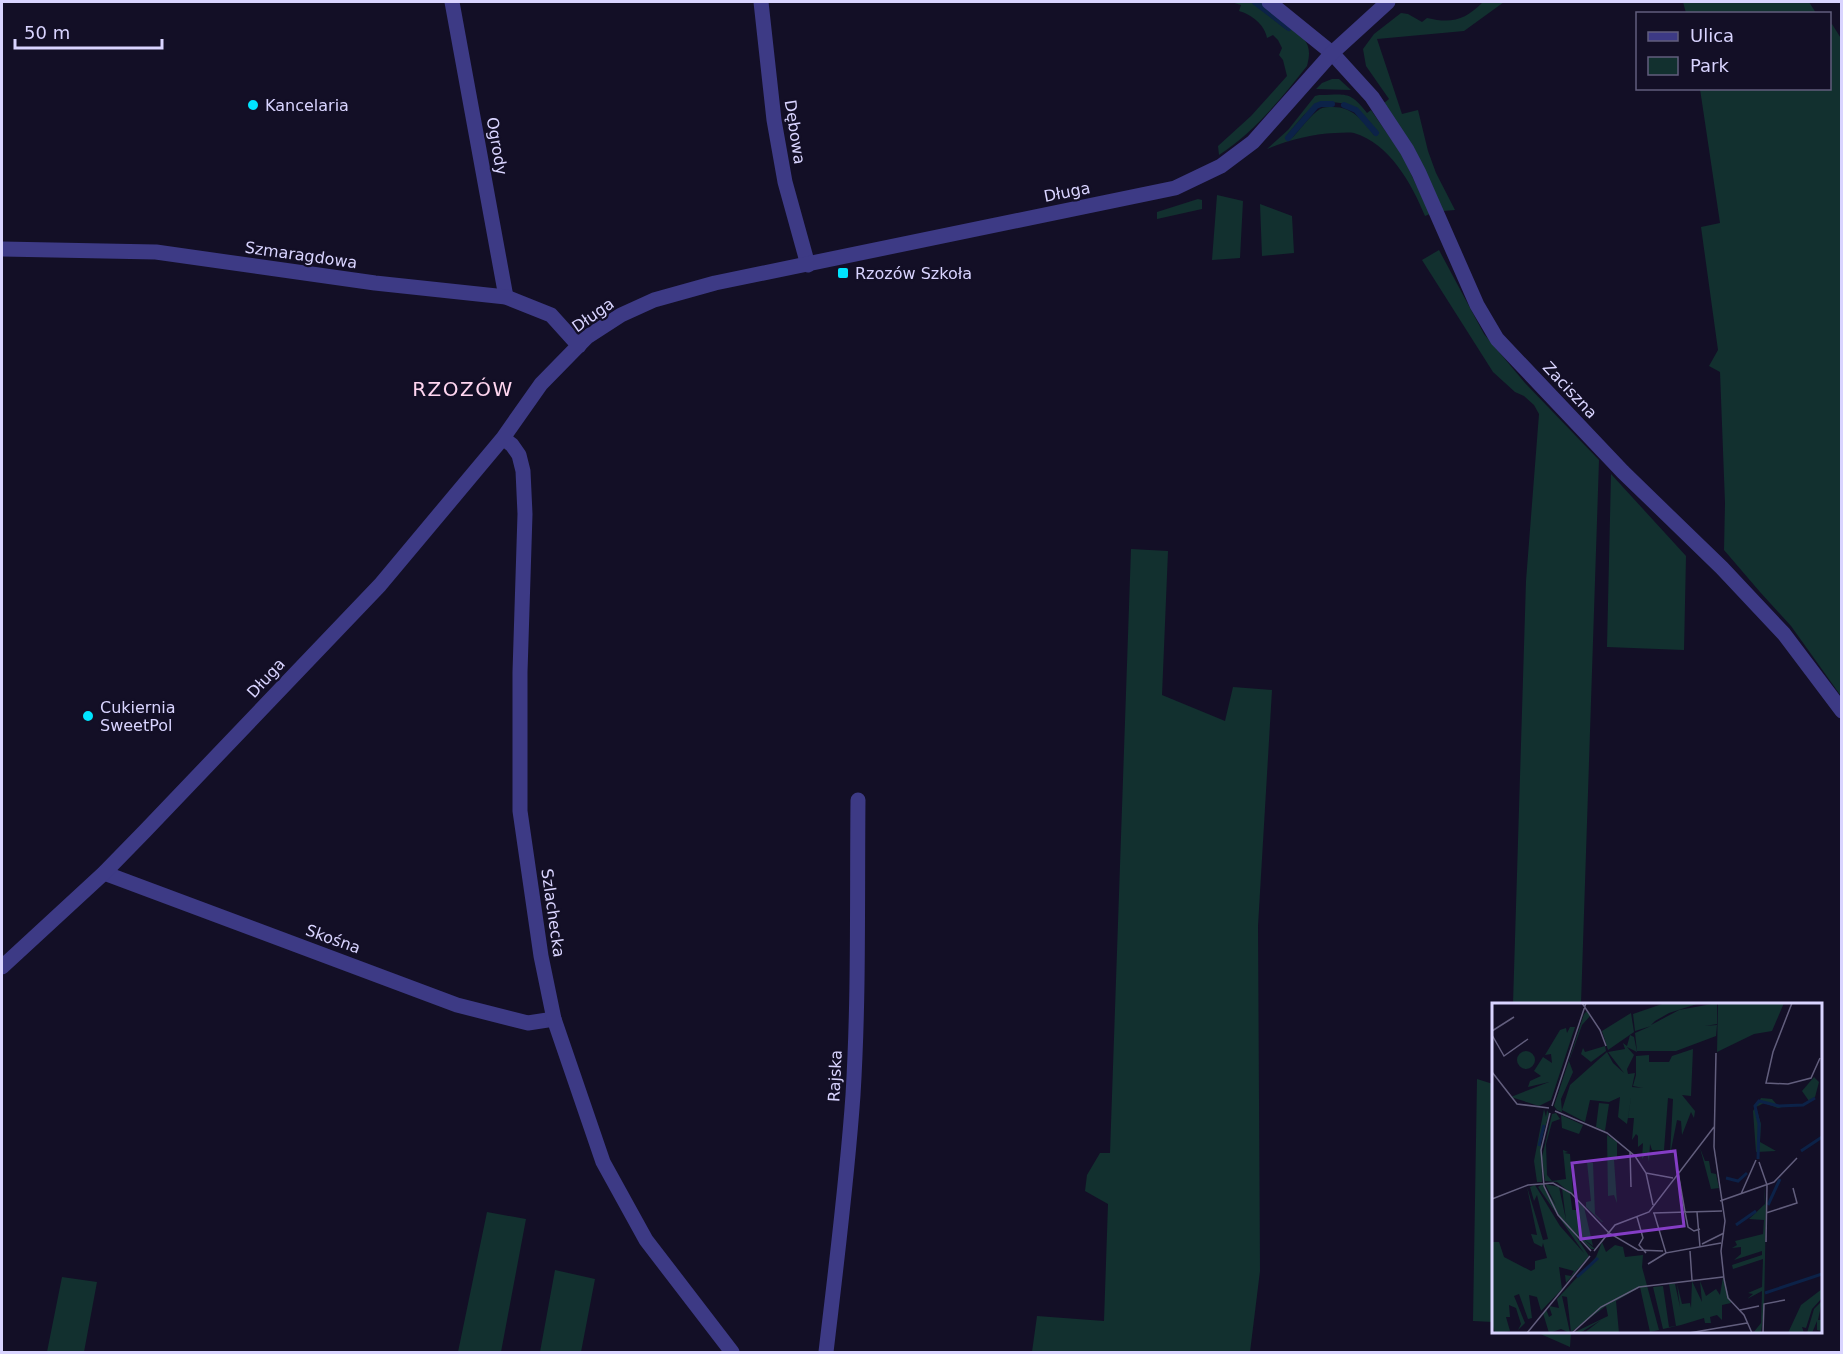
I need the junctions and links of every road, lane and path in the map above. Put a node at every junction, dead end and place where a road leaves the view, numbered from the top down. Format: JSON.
{"nodes":[{"id":1,"x":452,"y":2,"type":"edge"},
{"id":2,"x":761,"y":2,"type":"edge"},
{"id":3,"x":1269,"y":2,"type":"edge"},
{"id":4,"x":1388,"y":2,"type":"edge"},
{"id":5,"x":1332,"y":53,"type":"junction"},
{"id":6,"x":2,"y":249,"type":"edge"},
{"id":7,"x":808,"y":265,"type":"junction"},
{"id":8,"x":506,"y":297,"type":"junction"},
{"id":9,"x":579,"y":346,"type":"junction"},
{"id":10,"x":502,"y":438,"type":"junction"},
{"id":11,"x":1842,"y":711,"type":"edge"},
{"id":12,"x":858,"y":800,"type":"dead end"},
{"id":13,"x":104,"y":873,"type":"junction"},
{"id":14,"x":2,"y":967,"type":"edge"},
{"id":15,"x":554,"y":1018,"type":"junction"},
{"id":16,"x":732,"y":1353,"type":"edge"},
{"id":17,"x":825,"y":1353,"type":"edge"}],
"edges":[{"from":1,"to":8,"type":"street","name":"Ogrody"},
{"from":2,"to":7,"type":"street","name":"Dębowa"},
{"from":3,"to":5,"type":"street","name":"Zaciszna"},
{"from":4,"to":5,"type":"street","name":"Długa"},
{"from":5,"to":7,"type":"street","name":"Długa"},
{"from":5,"to":11,"type":"street","name":"Zaciszna"},
{"from":6,"to":8,"type":"street","name":"Szmaragdowa"},
{"from":7,"to":9,"type":"street","name":"Długa"},
{"from":8,"to":9,"type":"street","name":"Szmaragdowa"},
{"from":9,"to":10,"type":"street","name":"Długa"},
{"from":10,"to":13,"type":"street","name":"Długa"},
{"from":10,"to":15,"type":"street","name":"Szlachecka"},
{"from":12,"to":17,"type":"street","name":"Rajska"},
{"from":13,"to":14,"type":"street","name":"Długa"},
{"from":13,"to":15,"type":"street","name":"Skośna"},
{"from":15,"to":16,"type":"street","name":"Szlachecka"}]}
